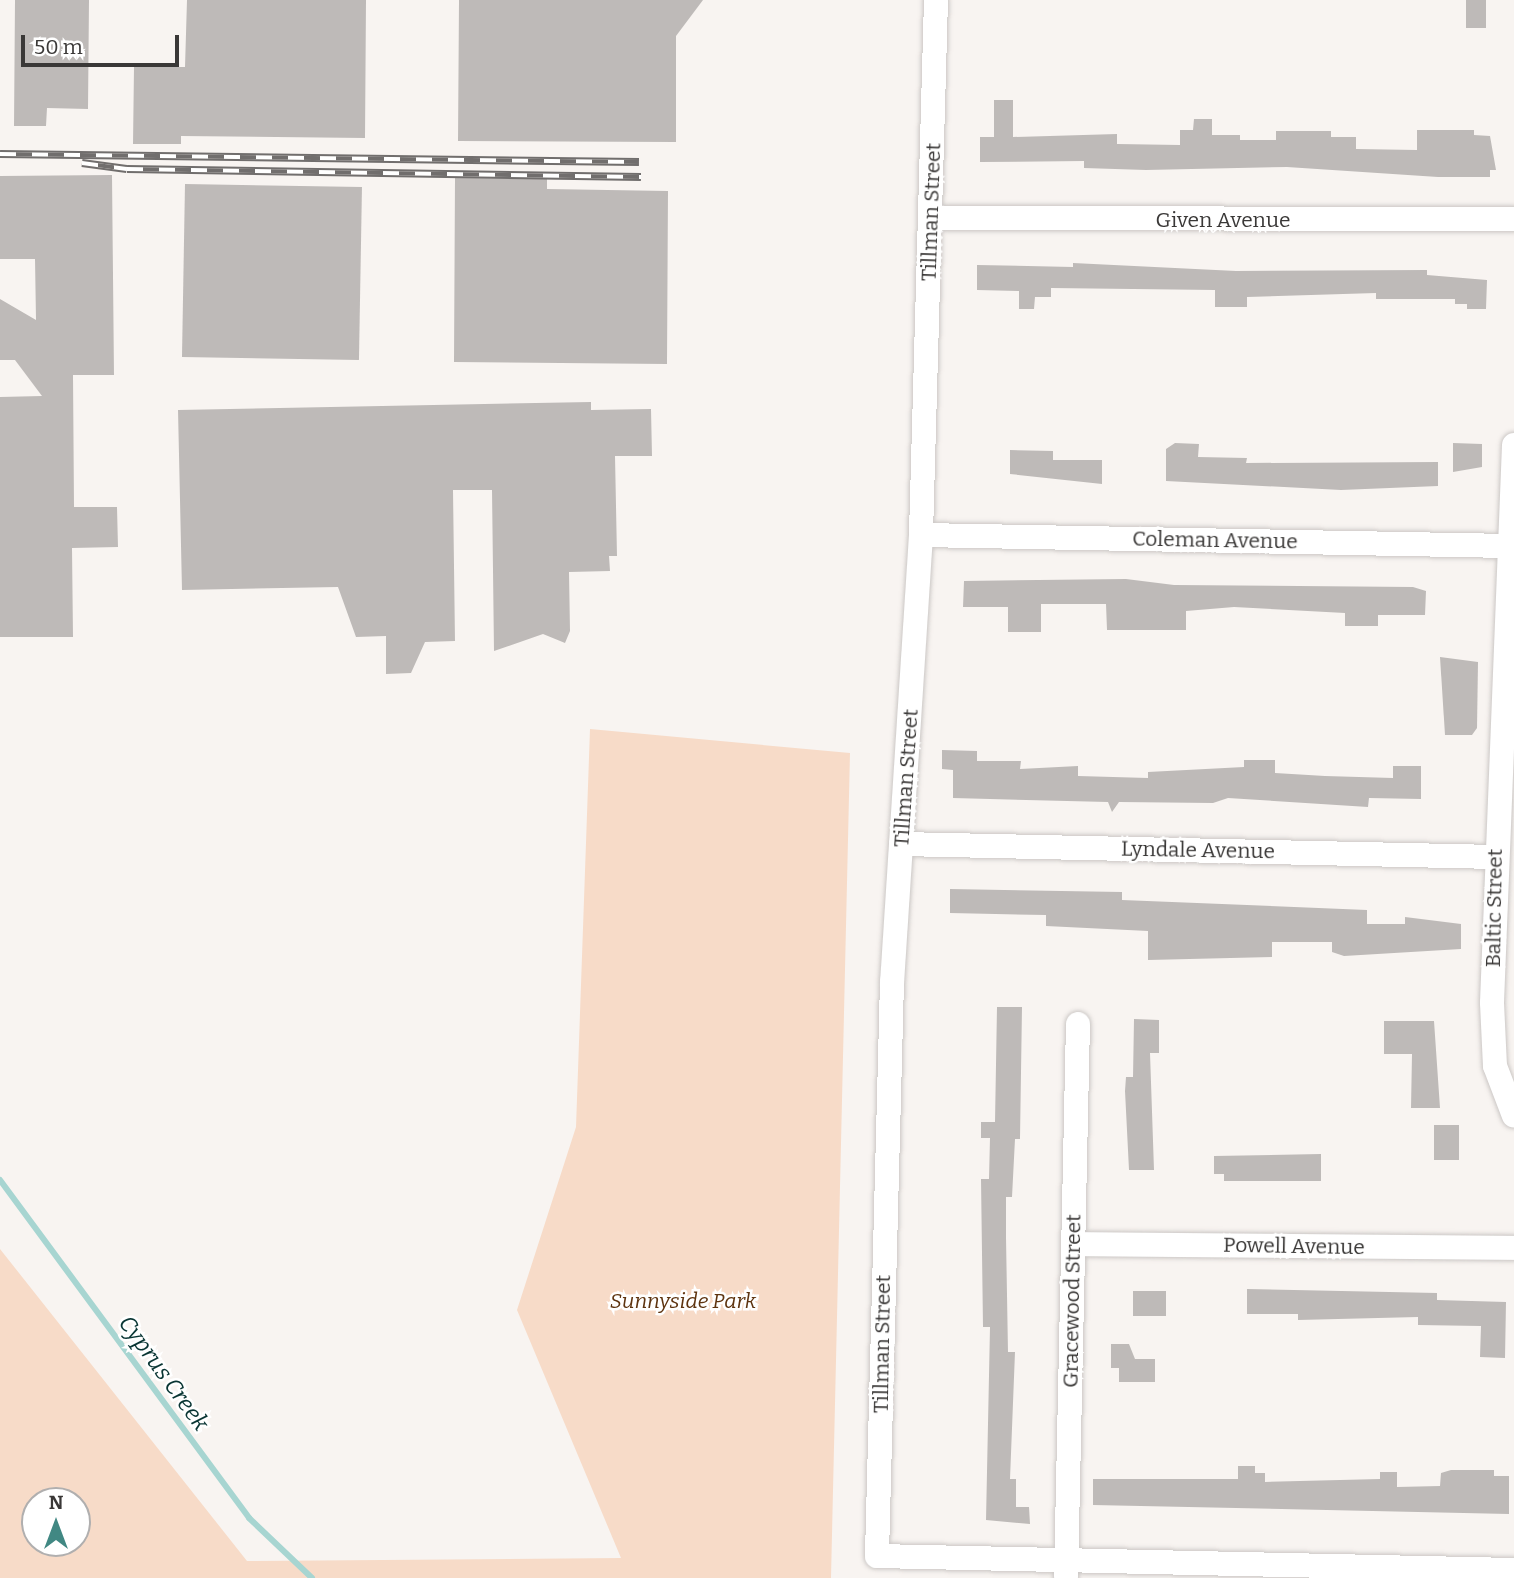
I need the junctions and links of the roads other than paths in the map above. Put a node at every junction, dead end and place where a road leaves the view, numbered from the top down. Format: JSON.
{"nodes":[{"id":1,"x":936,"y":0,"type":"edge"},
{"id":2,"x":931,"y":218,"type":"junction"},
{"id":3,"x":1514,"y":219,"type":"edge"},
{"id":4,"x":1514,"y":445,"type":"edge"},
{"id":5,"x":921,"y":535,"type":"junction"},
{"id":6,"x":1510,"y":546,"type":"junction"},
{"id":7,"x":901,"y":844,"type":"junction"},
{"id":8,"x":1495,"y":857,"type":"junction"},
{"id":9,"x":1078,"y":1024,"type":"dead end"},
{"id":10,"x":1514,"y":1116,"type":"edge"},
{"id":11,"x":1074,"y":1244,"type":"junction"},
{"id":12,"x":1514,"y":1248,"type":"edge"},
{"id":13,"x":1514,"y":1570,"type":"edge"},
{"id":14,"x":1066,"y":1571,"type":"edge"}],
"edges":[{"from":1,"to":2,"type":"street","name":"Tillman Street"},
{"from":2,"to":3,"type":"street","name":"Given Avenue"},
{"from":2,"to":5,"type":"street","name":"Tillman Street"},
{"from":4,"to":6,"type":"street","name":"Baltic Street"},
{"from":5,"to":6,"type":"street","name":"Coleman Avenue"},
{"from":5,"to":7,"type":"street","name":"Tillman Street"},
{"from":6,"to":8,"type":"street","name":"Baltic Street"},
{"from":7,"to":8,"type":"street","name":"Lyndale Avenue"},
{"from":7,"to":14,"type":"street","name":"Tillman Street"},
{"from":8,"to":10,"type":"street","name":"Baltic Street"},
{"from":9,"to":11,"type":"street","name":"Gracewood Street"},
{"from":11,"to":12,"type":"street","name":"Powell Avenue"},
{"from":11,"to":14,"type":"street","name":"Gracewood Street"},
{"from":13,"to":14,"type":"street"}]}
